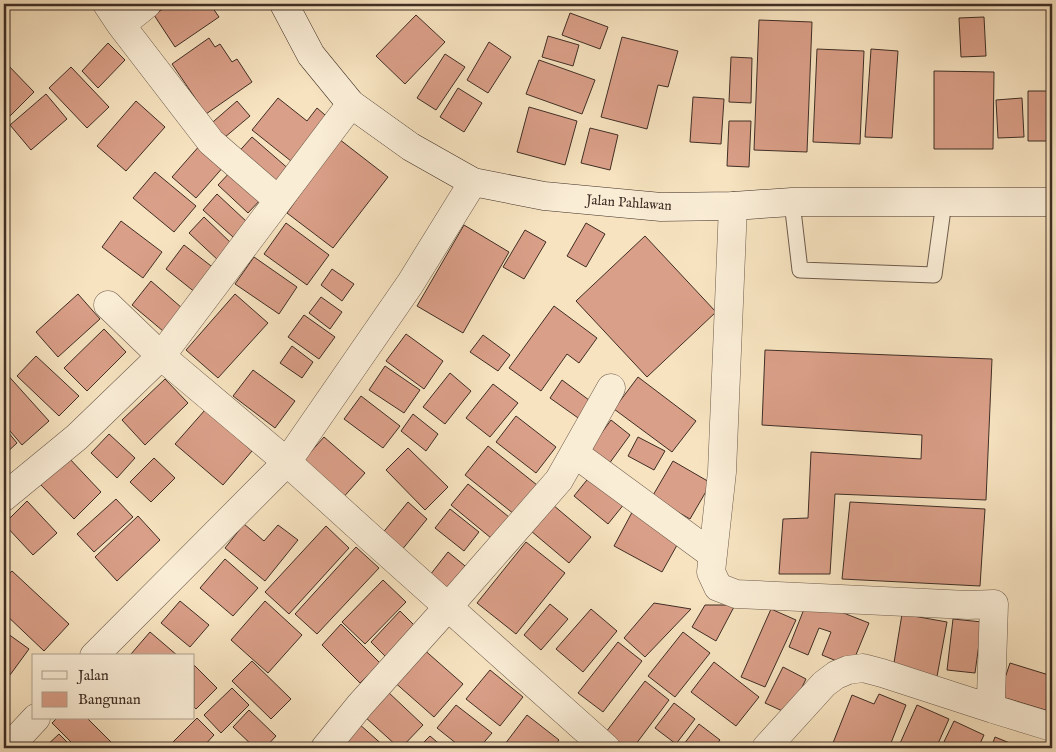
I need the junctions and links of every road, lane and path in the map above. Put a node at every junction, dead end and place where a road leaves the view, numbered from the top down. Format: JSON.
{"nodes":[{"id":1,"x":147,"y":4,"type":"edge"},
{"id":2,"x":284,"y":4,"type":"edge"},
{"id":3,"x":114,"y":14,"type":"edge"},
{"id":4,"x":351,"y":104,"type":"junction"},
{"id":5,"x":473,"y":182,"type":"junction"},
{"id":6,"x":278,"y":200,"type":"junction"},
{"id":7,"x":792,"y":202,"type":"junction"},
{"id":8,"x":944,"y":202,"type":"junction"},
{"id":9,"x":1052,"y":202,"type":"edge"},
{"id":10,"x":733,"y":206,"type":"junction"},
{"id":11,"x":108,"y":305,"type":"dead end"},
{"id":12,"x":161,"y":356,"type":"junction"},
{"id":13,"x":611,"y":388,"type":"dead end"},
{"id":14,"x":574,"y":453,"type":"junction"},
{"id":15,"x":288,"y":462,"type":"junction"},
{"id":16,"x":4,"y":497,"type":"edge"},
{"id":17,"x":713,"y":555,"type":"junction"},
{"id":18,"x":448,"y":607,"type":"junction"},
{"id":19,"x":96,"y":654,"type":"edge"},
{"id":20,"x":994,"y":709,"type":"junction"},
{"id":21,"x":34,"y":720,"type":"edge"},
{"id":22,"x":1052,"y":728,"type":"edge"},
{"id":23,"x":8,"y":748,"type":"edge"},
{"id":24,"x":325,"y":748,"type":"edge"},
{"id":25,"x":606,"y":748,"type":"edge"},
{"id":26,"x":766,"y":748,"type":"edge"}],
"edges":[{"from":1,"to":3,"type":"street"},
{"from":2,"to":4,"type":"street","name":"Jalan Pahlawan"},
{"from":3,"to":6,"type":"street"},
{"from":4,"to":5,"type":"street","name":"Jalan Pahlawan"},
{"from":4,"to":6,"type":"street"},
{"from":5,"to":10,"type":"street","name":"Jalan Pahlawan"},
{"from":5,"to":15,"type":"street"},
{"from":6,"to":12,"type":"street"},
{"from":7,"to":8,"type":"street","name":"Jalan Pahlawan"},
{"from":7,"to":8,"type":"lane"},
{"from":7,"to":10,"type":"street","name":"Jalan Pahlawan"},
{"from":8,"to":9,"type":"street","name":"Jalan Pahlawan"},
{"from":10,"to":17,"type":"street"},
{"from":11,"to":12,"type":"street"},
{"from":12,"to":15,"type":"street"},
{"from":12,"to":16,"type":"street"},
{"from":13,"to":14,"type":"street"},
{"from":14,"to":17,"type":"street"},
{"from":14,"to":18,"type":"street"},
{"from":15,"to":18,"type":"street"},
{"from":15,"to":19,"type":"street"},
{"from":17,"to":20,"type":"street"},
{"from":18,"to":24,"type":"street"},
{"from":18,"to":25,"type":"street"},
{"from":20,"to":22,"type":"street"},
{"from":20,"to":26,"type":"street"},
{"from":21,"to":23,"type":"street"}]}
